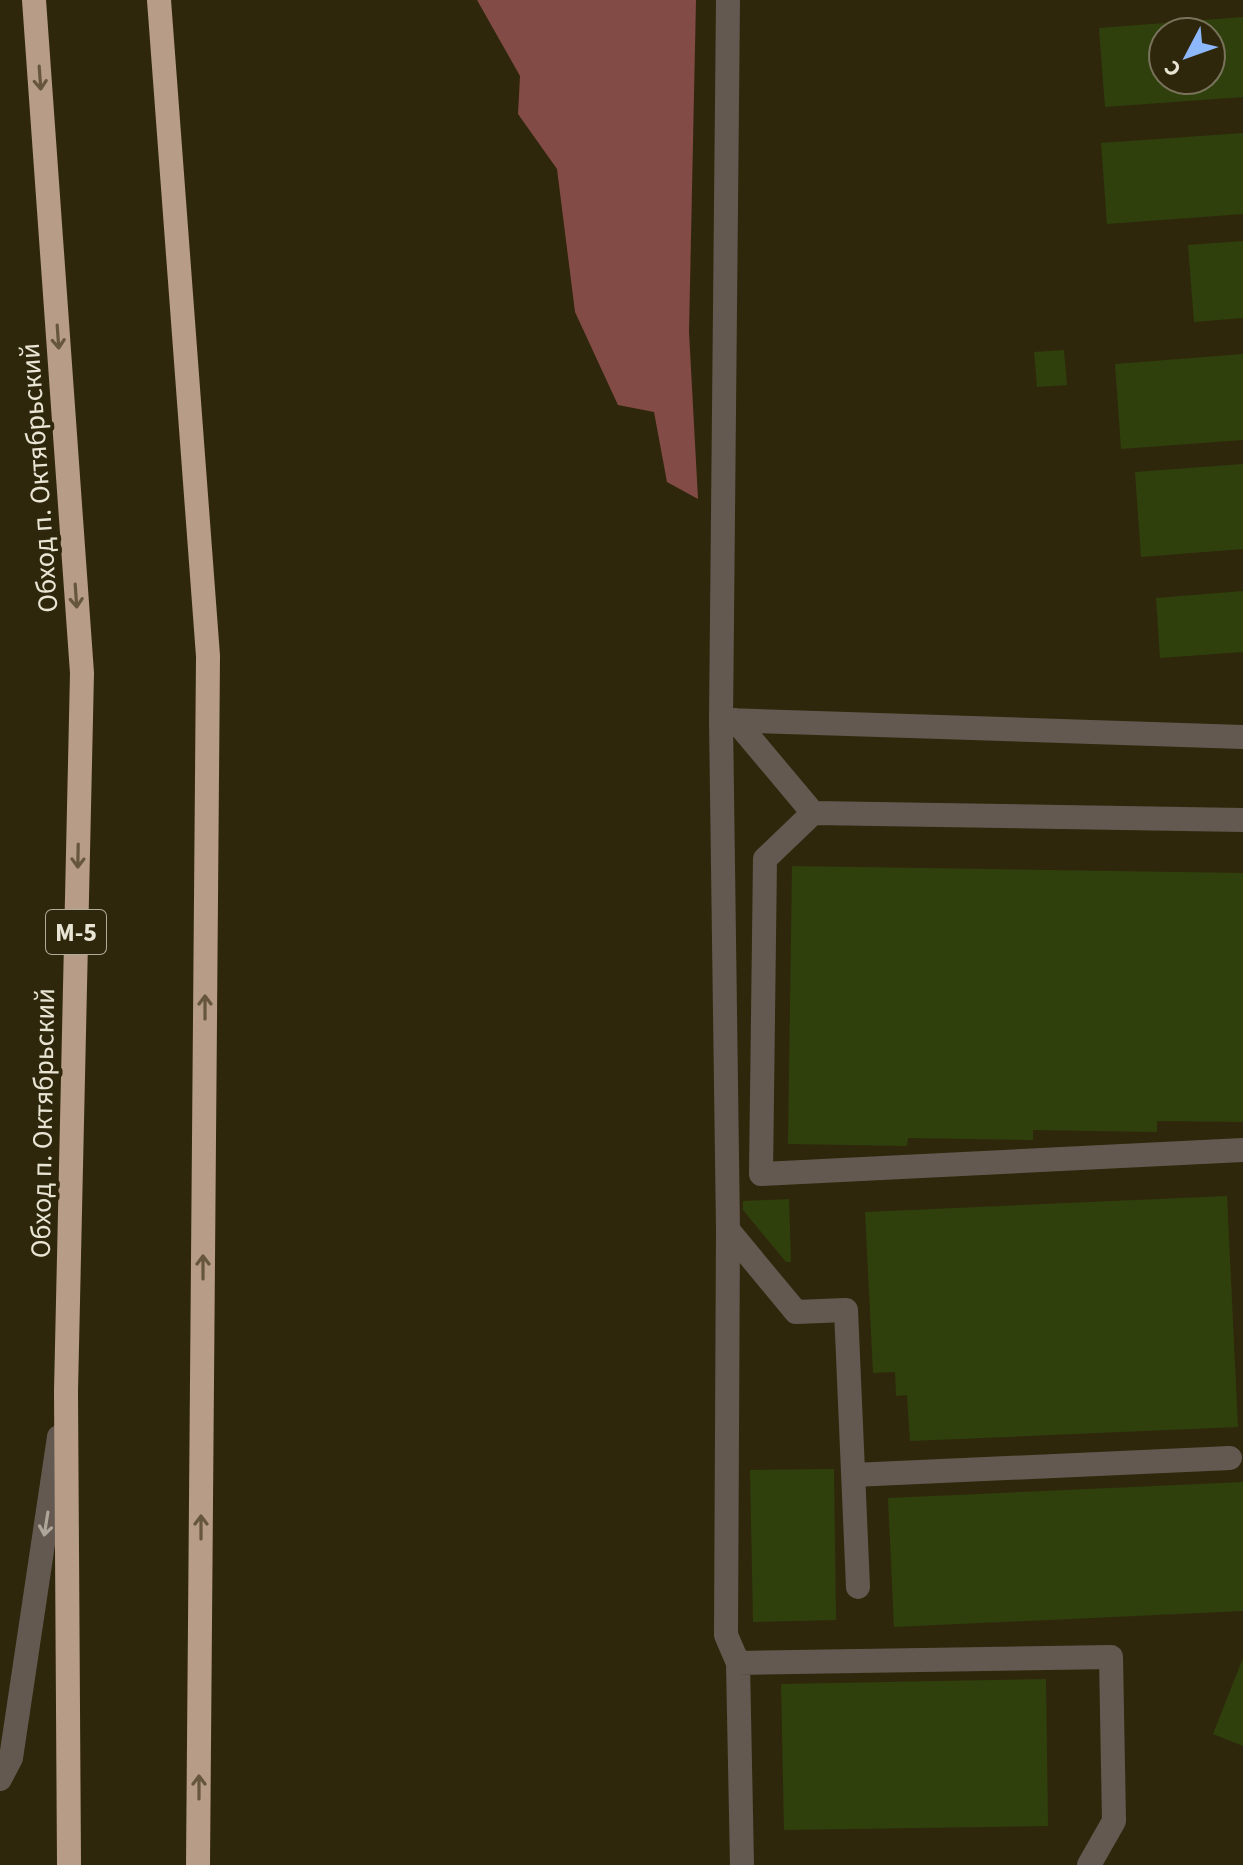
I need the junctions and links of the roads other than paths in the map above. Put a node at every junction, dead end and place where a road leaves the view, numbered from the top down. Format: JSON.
{"nodes":[{"id":1,"x":34,"y":0,"type":"edge"},
{"id":2,"x":159,"y":0,"type":"edge"},
{"id":3,"x":728,"y":0,"type":"edge"},
{"id":4,"x":728,"y":720,"type":"junction"},
{"id":5,"x":1243,"y":737,"type":"edge"},
{"id":6,"x":813,"y":813,"type":"junction"},
{"id":7,"x":1243,"y":820,"type":"edge"},
{"id":8,"x":1243,"y":1150,"type":"edge"},
{"id":9,"x":728,"y":1230,"type":"junction"},
{"id":10,"x":66,"y":1391,"type":"junction"},
{"id":11,"x":1230,"y":1458,"type":"dead end"},
{"id":12,"x":853,"y":1475,"type":"junction"},
{"id":13,"x":858,"y":1587,"type":"dead end"},
{"id":14,"x":738,"y":1663,"type":"junction"},
{"id":15,"x":0,"y":1779,"type":"edge"},
{"id":16,"x":69,"y":1865,"type":"edge"},
{"id":17,"x":198,"y":1865,"type":"edge"},
{"id":18,"x":742,"y":1865,"type":"edge"},
{"id":19,"x":1089,"y":1865,"type":"edge"}],
"edges":[{"from":1,"to":10,"type":"highway","name":"Обход п. Октябрьский","number":"М-5","one_way":true},
{"from":17,"to":2,"type":"highway","one_way":true},
{"from":3,"to":4,"type":"street"},
{"from":4,"to":5,"type":"street"},
{"from":4,"to":6,"type":"street"},
{"from":4,"to":9,"type":"street"},
{"from":6,"to":7,"type":"street"},
{"from":6,"to":8,"type":"street"},
{"from":9,"to":12,"type":"street"},
{"from":9,"to":14,"type":"street"},
{"from":10,"to":15,"type":"street","one_way":true},
{"from":10,"to":16,"type":"highway","name":"Обход п. Октябрьский","number":"М-5"},
{"from":11,"to":12,"type":"street"},
{"from":12,"to":13,"type":"street"},
{"from":14,"to":18,"type":"street"},
{"from":14,"to":19,"type":"street"}]}
